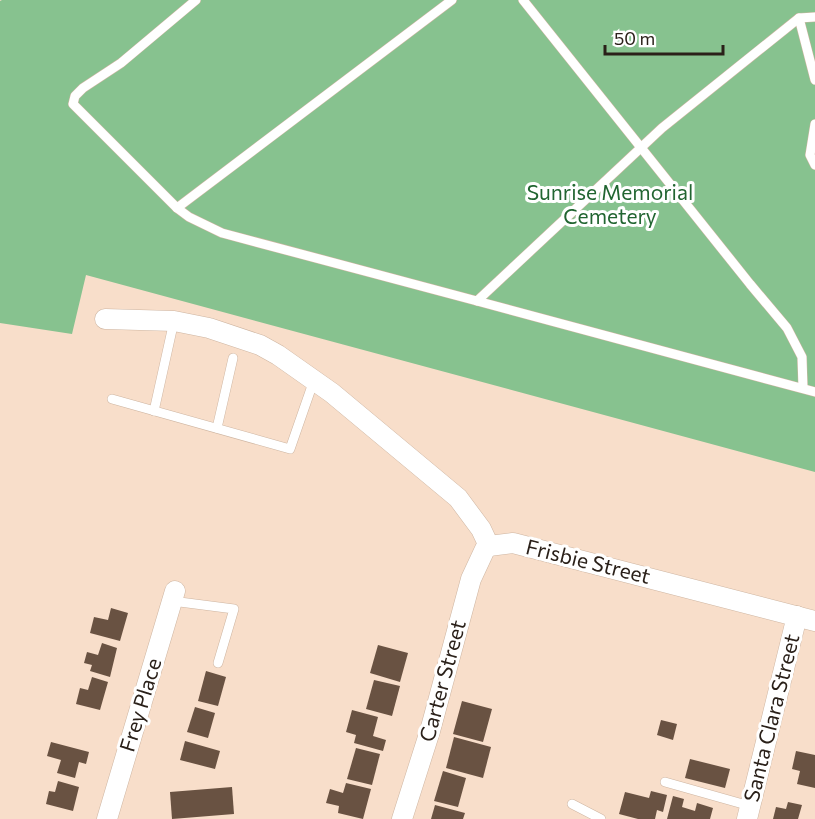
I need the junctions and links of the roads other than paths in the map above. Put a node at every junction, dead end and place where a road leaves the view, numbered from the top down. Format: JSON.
{"nodes":[{"id":1,"x":196,"y":0,"type":"edge"},
{"id":2,"x":452,"y":0,"type":"edge"},
{"id":3,"x":523,"y":0,"type":"edge"},
{"id":4,"x":815,"y":16,"type":"edge"},
{"id":5,"x":799,"y":18,"type":"junction"},
{"id":6,"x":815,"y":80,"type":"edge"},
{"id":7,"x":815,"y":124,"type":"edge"},
{"id":8,"x":641,"y":148,"type":"junction"},
{"id":9,"x":815,"y":165,"type":"edge"},
{"id":10,"x":177,"y":207,"type":"junction"},
{"id":11,"x":477,"y":301,"type":"junction"},
{"id":12,"x":105,"y":319,"type":"dead end"},
{"id":13,"x":174,"y":321,"type":"junction"},
{"id":14,"x":233,"y":358,"type":"dead end"},
{"id":15,"x":314,"y":380,"type":"junction"},
{"id":16,"x":803,"y":388,"type":"junction"},
{"id":17,"x":815,"y":392,"type":"edge"},
{"id":18,"x":112,"y":399,"type":"dead end"},
{"id":19,"x":154,"y":411,"type":"junction"},
{"id":20,"x":217,"y":428,"type":"junction"},
{"id":21,"x":489,"y":546,"type":"junction"},
{"id":22,"x":174,"y":596,"type":"joint"},
{"id":23,"x":806,"y":619,"type":"edge"},
{"id":24,"x":218,"y":663,"type":"dead end"},
{"id":25,"x":665,"y":782,"type":"dead end"},
{"id":26,"x":572,"y":804,"type":"dead end"},
{"id":27,"x":749,"y":812,"type":"edge"},
{"id":28,"x":107,"y":819,"type":"edge"},
{"id":29,"x":402,"y":819,"type":"edge"},
{"id":30,"x":601,"y":819,"type":"edge"}],
"edges":[{"from":1,"to":10,"type":"lane"},
{"from":2,"to":10,"type":"lane"},
{"from":3,"to":8,"type":"lane"},
{"from":4,"to":5,"type":"lane"},
{"from":5,"to":6,"type":"lane"},
{"from":5,"to":8,"type":"lane"},
{"from":7,"to":9,"type":"lane"},
{"from":8,"to":11,"type":"lane"},
{"from":8,"to":16,"type":"lane"},
{"from":10,"to":11,"type":"lane"},
{"from":11,"to":16,"type":"lane"},
{"from":12,"to":13,"type":"street"},
{"from":13,"to":15,"type":"street"},
{"from":13,"to":19,"type":"lane"},
{"from":14,"to":20,"type":"lane"},
{"from":15,"to":20,"type":"lane"},
{"from":15,"to":21,"type":"street"},
{"from":16,"to":17,"type":"lane"},
{"from":18,"to":19,"type":"lane"},
{"from":19,"to":20,"type":"lane"},
{"from":21,"to":23,"type":"street","name":"Frisbie Street"},
{"from":21,"to":29,"type":"street","name":"Carter Street"},
{"from":22,"to":24,"type":"lane"},
{"from":22,"to":28,"type":"street","name":"Frey Place"},
{"from":23,"to":27,"type":"street","name":"Santa Clara Street"},
{"from":25,"to":27,"type":"lane"},
{"from":26,"to":30,"type":"lane"}]}
